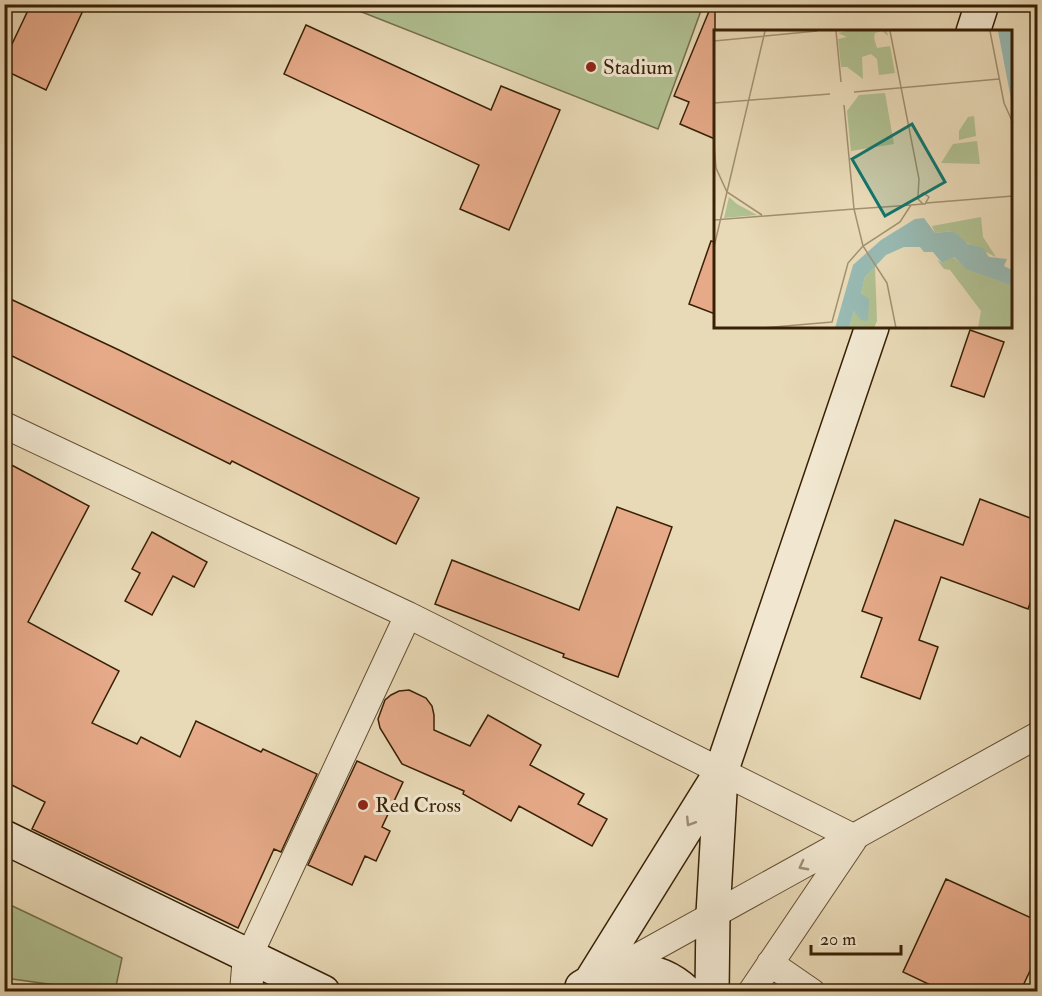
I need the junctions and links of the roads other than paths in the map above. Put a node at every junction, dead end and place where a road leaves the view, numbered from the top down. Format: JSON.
{"nodes":[{"id":1,"x":982,"y":4,"type":"edge"},
{"id":2,"x":974,"y":30,"type":"edge"},
{"id":3,"x":872,"y":328,"type":"edge"},
{"id":4,"x":4,"y":425,"type":"edge"},
{"id":5,"x":408,"y":615,"type":"junction"},
{"id":6,"x":1038,"y":735,"type":"edge"},
{"id":7,"x":721,"y":772,"type":"junction"},
{"id":8,"x":4,"y":837,"type":"edge"},
{"id":9,"x":855,"y":838,"type":"junction"},
{"id":10,"x":713,"y":914,"type":"junction"},
{"id":11,"x":249,"y":956,"type":"junction"},
{"id":12,"x":770,"y":963,"type":"junction"},
{"id":13,"x":592,"y":982,"type":"edge"},
{"id":14,"x":246,"y":992,"type":"edge"},
{"id":15,"x":323,"y":992,"type":"edge"},
{"id":16,"x":686,"y":992,"type":"edge"},
{"id":17,"x":712,"y":992,"type":"edge"},
{"id":18,"x":751,"y":992,"type":"edge"},
{"id":19,"x":812,"y":992,"type":"edge"}],
"edges":[{"from":1,"to":2,"type":"main road"},
{"from":3,"to":7,"type":"main road"},
{"from":4,"to":5,"type":"street"},
{"from":5,"to":7,"type":"street"},
{"from":5,"to":11,"type":"street"},
{"from":6,"to":9,"type":"street"},
{"from":7,"to":9,"type":"street"},
{"from":7,"to":10,"type":"main road"},
{"from":7,"to":13,"type":"main road","one_way":true},
{"from":8,"to":11,"type":"main road"},
{"from":9,"to":10,"type":"street","one_way":true},
{"from":9,"to":12,"type":"street"},
{"from":10,"to":13,"type":"street"},
{"from":10,"to":17,"type":"main road"},
{"from":11,"to":14,"type":"street"},
{"from":11,"to":15,"type":"main road"},
{"from":12,"to":18,"type":"street"},
{"from":12,"to":19,"type":"street"},
{"from":13,"to":16,"type":"main road"}]}
